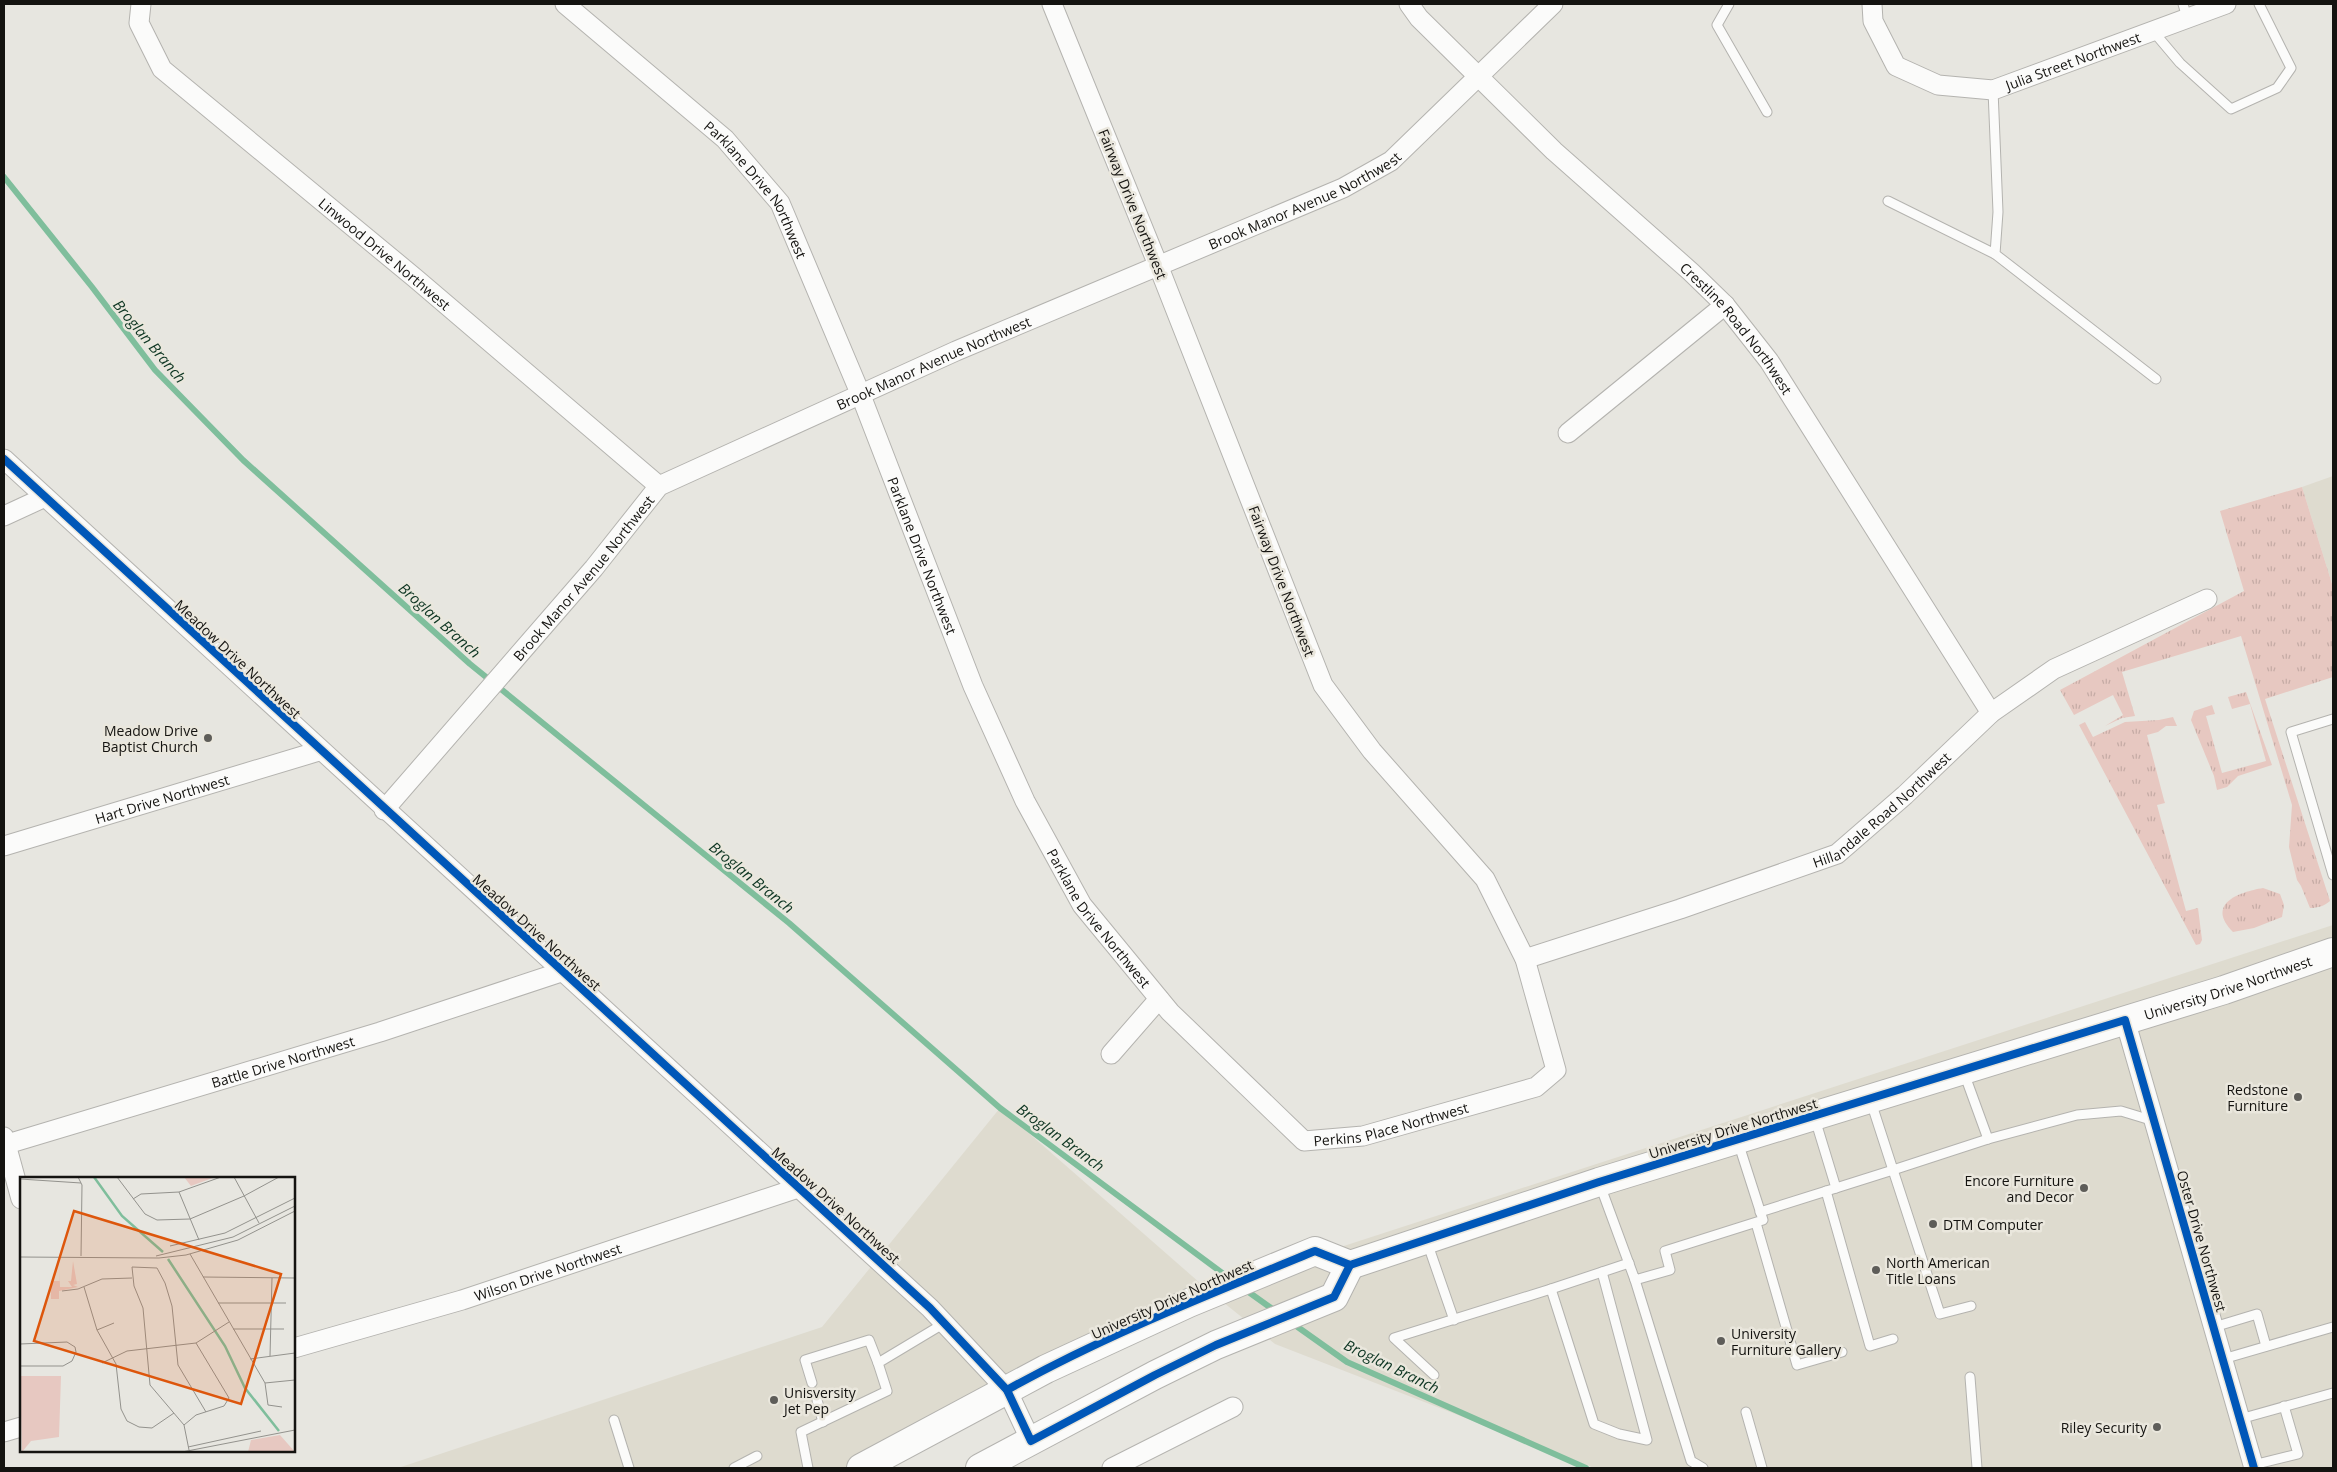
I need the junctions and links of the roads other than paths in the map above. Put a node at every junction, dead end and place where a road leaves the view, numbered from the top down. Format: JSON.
{"nodes":[{"id":1,"x":140,"y":4,"type":"edge"},
{"id":2,"x":565,"y":4,"type":"edge"},
{"id":3,"x":1052,"y":4,"type":"edge"},
{"id":4,"x":1410,"y":4,"type":"edge"},
{"id":5,"x":1553,"y":4,"type":"edge"},
{"id":6,"x":1729,"y":4,"type":"edge"},
{"id":7,"x":1872,"y":4,"type":"edge"},
{"id":8,"x":2226,"y":4,"type":"edge"},
{"id":9,"x":2259,"y":4,"type":"edge"},
{"id":10,"x":2185,"y":11,"type":"edge"},
{"id":11,"x":2153,"y":31,"type":"junction"},
{"id":12,"x":1478,"y":77,"type":"junction"},
{"id":13,"x":1993,"y":90,"type":"junction"},
{"id":14,"x":1767,"y":112,"type":"dead end"},
{"id":15,"x":1888,"y":201,"type":"dead end"},
{"id":16,"x":1995,"y":254,"type":"junction"},
{"id":17,"x":1158,"y":265,"type":"junction"},
{"id":18,"x":1725,"y":305,"type":"junction"},
{"id":19,"x":2156,"y":379,"type":"dead end"},
{"id":20,"x":860,"y":394,"type":"junction"},
{"id":21,"x":1568,"y":433,"type":"dead end"},
{"id":22,"x":4,"y":459,"type":"edge"},
{"id":23,"x":659,"y":486,"type":"junction"},
{"id":24,"x":45,"y":497,"type":"junction"},
{"id":25,"x":4,"y":516,"type":"edge"},
{"id":26,"x":2207,"y":599,"type":"dead end"},
{"id":27,"x":1991,"y":712,"type":"junction"},
{"id":28,"x":2333,"y":719,"type":"edge"},
{"id":29,"x":319,"y":751,"type":"junction"},
{"id":30,"x":384,"y":810,"type":"junction"},
{"id":31,"x":4,"y":846,"type":"edge"},
{"id":32,"x":2333,"y":874,"type":"edge"},
{"id":33,"x":2333,"y":952,"type":"edge"},
{"id":34,"x":1525,"y":959,"type":"junction"},
{"id":35,"x":561,"y":972,"type":"junction"},
{"id":36,"x":1159,"y":999,"type":"junction"},
{"id":37,"x":2125,"y":1020,"type":"junction"},
{"id":38,"x":1111,"y":1054,"type":"dead end"},
{"id":39,"x":1963,"y":1070,"type":"junction"},
{"id":40,"x":1511,"y":1094,"type":"joint"},
{"id":41,"x":1870,"y":1099,"type":"junction"},
{"id":42,"x":1814,"y":1116,"type":"junction"},
{"id":43,"x":1279,"y":1117,"type":"joint"},
{"id":44,"x":2154,"y":1121,"type":"junction"},
{"id":45,"x":1738,"y":1139,"type":"junction"},
{"id":46,"x":1988,"y":1139,"type":"junction"},
{"id":47,"x":4,"y":1142,"type":"edge"},
{"id":48,"x":1893,"y":1170,"type":"junction"},
{"id":49,"x":1599,"y":1182,"type":"junction"},
{"id":50,"x":798,"y":1188,"type":"junction"},
{"id":51,"x":1836,"y":1188,"type":"junction"},
{"id":52,"x":1826,"y":1191,"type":"junction"},
{"id":53,"x":20,"y":1196,"type":"edge"},
{"id":54,"x":1760,"y":1212,"type":"junction"},
{"id":55,"x":1756,"y":1223,"type":"junction"},
{"id":56,"x":1426,"y":1239,"type":"junction"},
{"id":57,"x":1629,"y":1263,"type":"junction"},
{"id":58,"x":1350,"y":1265,"type":"junction"},
{"id":59,"x":1602,"y":1272,"type":"junction"},
{"id":60,"x":1635,"y":1280,"type":"junction"},
{"id":61,"x":1551,"y":1289,"type":"junction"},
{"id":62,"x":1971,"y":1306,"type":"dead end"},
{"id":63,"x":1454,"y":1320,"type":"junction"},
{"id":64,"x":943,"y":1324,"type":"junction"},
{"id":65,"x":2214,"y":1327,"type":"junction"},
{"id":66,"x":2333,"y":1327,"type":"edge"},
{"id":67,"x":1893,"y":1339,"type":"dead end"},
{"id":68,"x":2266,"y":1346,"type":"junction"},
{"id":69,"x":295,"y":1348,"type":"edge"},
{"id":70,"x":1842,"y":1352,"type":"dead end"},
{"id":71,"x":2223,"y":1359,"type":"junction"},
{"id":72,"x":878,"y":1363,"type":"junction"},
{"id":73,"x":1434,"y":1375,"type":"dead end"},
{"id":74,"x":1970,"y":1377,"type":"dead end"},
{"id":75,"x":812,"y":1383,"type":"dead end"},
{"id":76,"x":1006,"y":1390,"type":"junction"},
{"id":77,"x":2333,"y":1393,"type":"edge"},
{"id":78,"x":816,"y":1400,"type":"dead end"},
{"id":79,"x":2284,"y":1406,"type":"junction"},
{"id":80,"x":1233,"y":1407,"type":"dead end"},
{"id":81,"x":1746,"y":1412,"type":"dead end"},
{"id":82,"x":2240,"y":1419,"type":"junction"},
{"id":83,"x":614,"y":1420,"type":"dead end"},
{"id":84,"x":822,"y":1422,"type":"junction"},
{"id":85,"x":20,"y":1427,"type":"edge"},
{"id":86,"x":4,"y":1432,"type":"edge"},
{"id":87,"x":1031,"y":1441,"type":"junction"},
{"id":88,"x":757,"y":1456,"type":"dead end"},
{"id":89,"x":2254,"y":1467,"type":"edge"},
{"id":90,"x":629,"y":1468,"type":"edge"},
{"id":91,"x":734,"y":1468,"type":"edge"},
{"id":92,"x":808,"y":1468,"type":"edge"},
{"id":93,"x":861,"y":1468,"type":"edge"},
{"id":94,"x":980,"y":1468,"type":"edge"},
{"id":95,"x":1112,"y":1468,"type":"edge"},
{"id":96,"x":1703,"y":1468,"type":"edge"},
{"id":97,"x":1762,"y":1468,"type":"edge"},
{"id":98,"x":1977,"y":1468,"type":"edge"}],
"edges":[{"from":1,"to":23,"type":"street","name":"Linwood Drive Northwest"},
{"from":2,"to":20,"type":"street","name":"Parklane Drive Northwest"},
{"from":3,"to":17,"type":"street","name":"Fairway Drive Northwest"},
{"from":4,"to":12,"type":"street","name":"Crestline Road Northwest"},
{"from":5,"to":12,"type":"street","name":"Brook Manor Avenue Northwest"},
{"from":6,"to":14,"type":"lane"},
{"from":7,"to":13,"type":"street","name":"Julia Street Northwest"},
{"from":8,"to":10,"type":"street","name":"Julia Street Northwest"},
{"from":9,"to":11,"type":"lane"},
{"from":10,"to":11,"type":"street","name":"Julia Street Northwest"},
{"from":11,"to":13,"type":"street","name":"Julia Street Northwest"},
{"from":12,"to":17,"type":"street","name":"Brook Manor Avenue Northwest"},
{"from":12,"to":18,"type":"street","name":"Crestline Road Northwest"},
{"from":13,"to":16,"type":"lane"},
{"from":15,"to":16,"type":"lane"},
{"from":16,"to":19,"type":"lane"},
{"from":17,"to":20,"type":"street","name":"Brook Manor Avenue Northwest"},
{"from":17,"to":34,"type":"street","name":"Fairway Drive Northwest"},
{"from":18,"to":21,"type":"street"},
{"from":18,"to":27,"type":"street","name":"Crestline Road Northwest"},
{"from":20,"to":23,"type":"street","name":"Brook Manor Avenue Northwest"},
{"from":20,"to":36,"type":"street","name":"Parklane Drive Northwest"},
{"from":22,"to":24,"type":"street","name":"Meadow Drive Northwest"},
{"from":23,"to":30,"type":"street","name":"Brook Manor Avenue Northwest"},
{"from":24,"to":25,"type":"street"},
{"from":24,"to":29,"type":"street","name":"Meadow Drive Northwest"},
{"from":26,"to":27,"type":"street","name":"Hillandale Road Northwest"},
{"from":27,"to":34,"type":"street","name":"Hillandale Road Northwest"},
{"from":28,"to":32,"type":"lane"},
{"from":29,"to":30,"type":"street","name":"Meadow Drive Northwest"},
{"from":29,"to":31,"type":"street","name":"Hart Drive Northwest"},
{"from":30,"to":35,"type":"street","name":"Meadow Drive Northwest"},
{"from":33,"to":37,"type":"highway","name":"University Drive Northwest"},
{"from":34,"to":40,"type":"street","name":"Fairway Drive Northwest"},
{"from":35,"to":47,"type":"street","name":"Battle Drive Northwest"},
{"from":35,"to":50,"type":"street","name":"Meadow Drive Northwest"},
{"from":36,"to":38,"type":"street"},
{"from":36,"to":43,"type":"street","name":"Parklane Drive Northwest"},
{"from":37,"to":39,"type":"highway","name":"University Drive Northwest"},
{"from":37,"to":44,"type":"street","name":"Oster Drive Northwest"},
{"from":39,"to":41,"type":"highway","name":"University Drive Northwest"},
{"from":39,"to":46,"type":"lane"},
{"from":40,"to":43,"type":"street","name":"Perkins Place Northwest"},
{"from":41,"to":42,"type":"highway","name":"University Drive Northwest"},
{"from":41,"to":48,"type":"lane"},
{"from":42,"to":45,"type":"highway","name":"University Drive Northwest"},
{"from":42,"to":51,"type":"lane"},
{"from":44,"to":46,"type":"lane"},
{"from":44,"to":65,"type":"street","name":"Oster Drive Northwest"},
{"from":45,"to":49,"type":"highway","name":"University Drive Northwest"},
{"from":45,"to":54,"type":"lane"},
{"from":46,"to":48,"type":"lane"},
{"from":47,"to":53,"type":"street"},
{"from":48,"to":51,"type":"lane"},
{"from":48,"to":62,"type":"lane"},
{"from":49,"to":56,"type":"highway","name":"University Drive Northwest"},
{"from":49,"to":57,"type":"lane"},
{"from":50,"to":64,"type":"street","name":"Meadow Drive Northwest"},
{"from":50,"to":69,"type":"street","name":"Wilson Drive Northwest"},
{"from":51,"to":52,"type":"lane"},
{"from":52,"to":54,"type":"lane"},
{"from":52,"to":67,"type":"lane"},
{"from":54,"to":55,"type":"lane"},
{"from":55,"to":60,"type":"lane"},
{"from":55,"to":70,"type":"lane"},
{"from":56,"to":58,"type":"highway","name":"University Drive Northwest"},
{"from":56,"to":63,"type":"lane"},
{"from":57,"to":59,"type":"lane"},
{"from":57,"to":60,"type":"lane"},
{"from":58,"to":76,"type":"highway","name":"University Drive Northwest"},
{"from":58,"to":87,"type":"highway"},
{"from":59,"to":61,"type":"lane"},
{"from":59,"to":61,"type":"lane"},
{"from":60,"to":96,"type":"lane"},
{"from":61,"to":63,"type":"lane"},
{"from":63,"to":73,"type":"lane"},
{"from":64,"to":72,"type":"lane"},
{"from":64,"to":76,"type":"street","name":"Meadow Drive Northwest"},
{"from":65,"to":68,"type":"lane"},
{"from":65,"to":71,"type":"street","name":"Oster Drive Northwest"},
{"from":66,"to":68,"type":"lane"},
{"from":68,"to":71,"type":"lane"},
{"from":71,"to":82,"type":"street","name":"Oster Drive Northwest"},
{"from":72,"to":75,"type":"lane"},
{"from":72,"to":84,"type":"lane"},
{"from":74,"to":98,"type":"lane"},
{"from":76,"to":87,"type":"street","name":"Meadow Drive Northwest"},
{"from":76,"to":93,"type":"highway","name":"University Drive Northwest"},
{"from":77,"to":79,"type":"lane"},
{"from":78,"to":84,"type":"lane"},
{"from":79,"to":82,"type":"lane"},
{"from":79,"to":89,"type":"lane"},
{"from":80,"to":95,"type":"street"},
{"from":81,"to":97,"type":"lane"},
{"from":82,"to":89,"type":"street","name":"Oster Drive Northwest"},
{"from":83,"to":90,"type":"lane"},
{"from":84,"to":92,"type":"lane"},
{"from":85,"to":86,"type":"street"},
{"from":87,"to":94,"type":"highway"},
{"from":88,"to":91,"type":"lane"}]}
